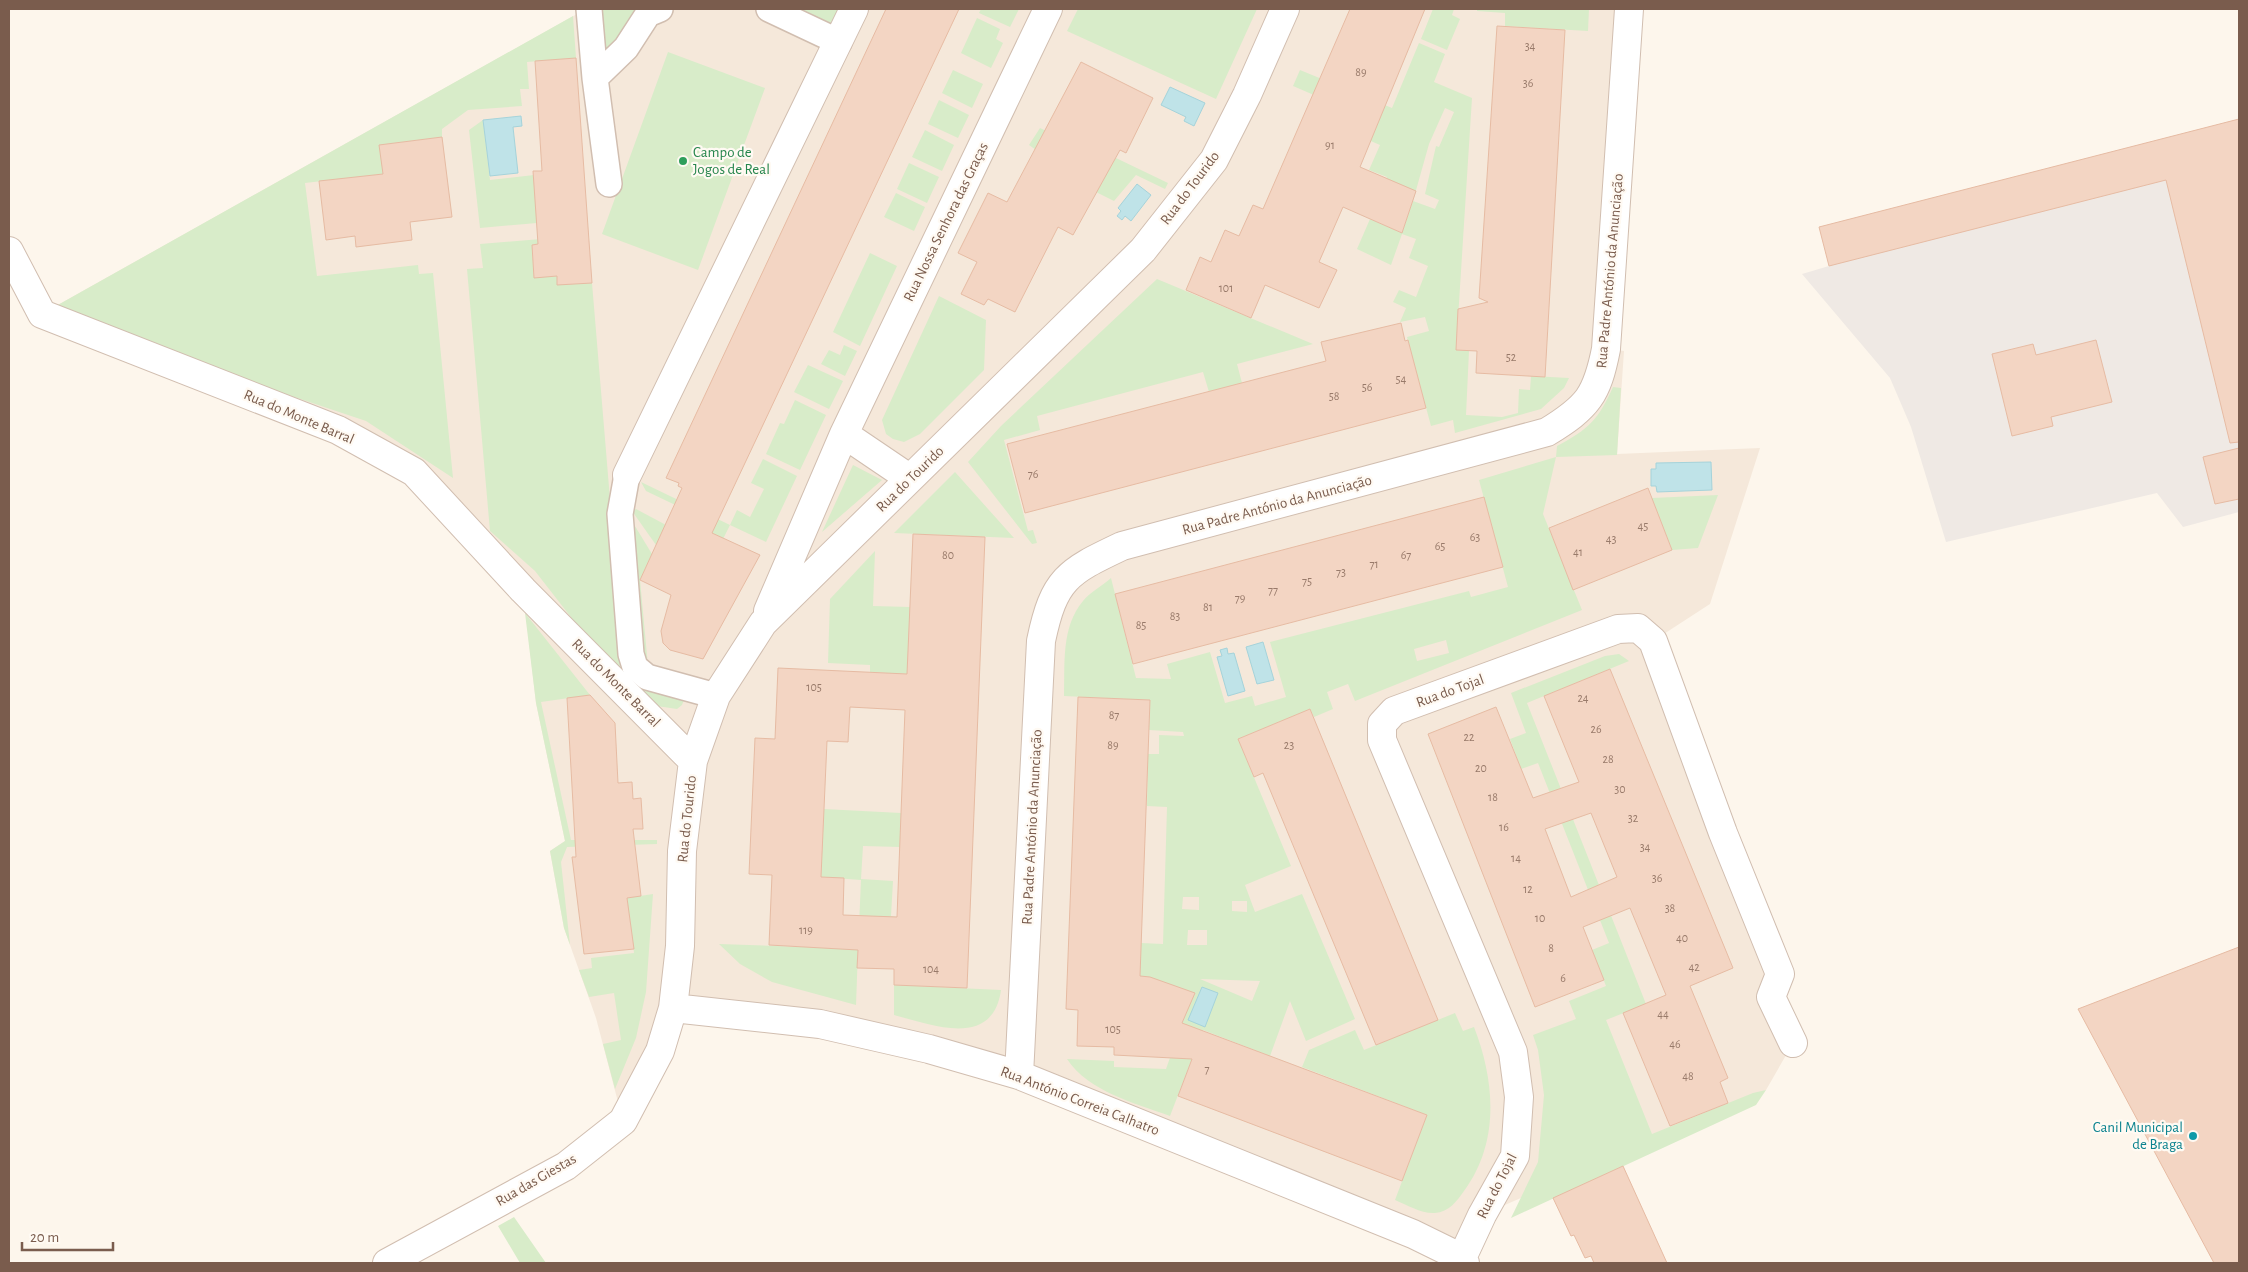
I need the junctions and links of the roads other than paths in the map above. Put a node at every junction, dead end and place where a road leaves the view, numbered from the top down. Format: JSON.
{"nodes":[{"id":1,"x":589,"y":9,"type":"edge"},
{"id":2,"x":660,"y":9,"type":"edge"},
{"id":3,"x":769,"y":9,"type":"edge"},
{"id":4,"x":854,"y":9,"type":"edge"},
{"id":5,"x":1048,"y":9,"type":"edge"},
{"id":6,"x":1285,"y":9,"type":"edge"},
{"id":7,"x":1629,"y":9,"type":"edge"},
{"id":8,"x":839,"y":42,"type":"junction"},
{"id":9,"x":595,"y":78,"type":"junction"},
{"id":10,"x":609,"y":184,"type":"dead end"},
{"id":11,"x":9,"y":251,"type":"edge"},
{"id":12,"x":844,"y":434,"type":"junction"},
{"id":13,"x":627,"y":475,"type":"joint"},
{"id":14,"x":910,"y":478,"type":"junction"},
{"id":15,"x":763,"y":623,"type":"junction"},
{"id":16,"x":716,"y":696,"type":"junction"},
{"id":17,"x":693,"y":761,"type":"junction"},
{"id":18,"x":673,"y":1008,"type":"junction"},
{"id":19,"x":1793,"y":1043,"type":"dead end"},
{"id":20,"x":1020,"y":1075,"type":"junction"},
{"id":21,"x":1463,"y":1261,"type":"edge"},
{"id":22,"x":387,"y":1263,"type":"edge"}],
"edges":[{"from":1,"to":9,"type":"street"},
{"from":2,"to":9,"type":"street"},
{"from":3,"to":8,"type":"street"},
{"from":4,"to":8,"type":"street"},
{"from":5,"to":12,"type":"street","name":"Rua Nossa Senhora das Graças"},
{"from":6,"to":14,"type":"street","name":"Rua do Tourido"},
{"from":7,"to":20,"type":"street","name":"Rua Padre António da Anunciação"},
{"from":8,"to":13,"type":"street"},
{"from":9,"to":10,"type":"street"},
{"from":11,"to":17,"type":"street","name":"Rua do Monte Barral"},
{"from":12,"to":14,"type":"street"},
{"from":12,"to":15,"type":"street","name":"Rua Nossa Senhora das Graças"},
{"from":13,"to":16,"type":"street"},
{"from":14,"to":15,"type":"street","name":"Rua do Tourido"},
{"from":15,"to":16,"type":"street","name":"Rua do Tourido"},
{"from":16,"to":17,"type":"street","name":"Rua do Tourido"},
{"from":17,"to":18,"type":"street","name":"Rua do Tourido"},
{"from":18,"to":20,"type":"street","name":"Rua António Correia Calhatro"},
{"from":18,"to":22,"type":"street","name":"Rua das Giestas"},
{"from":19,"to":21,"type":"street","name":"Rua do Tojal"},
{"from":20,"to":21,"type":"street","name":"Rua António Correia Calhatro"}]}
